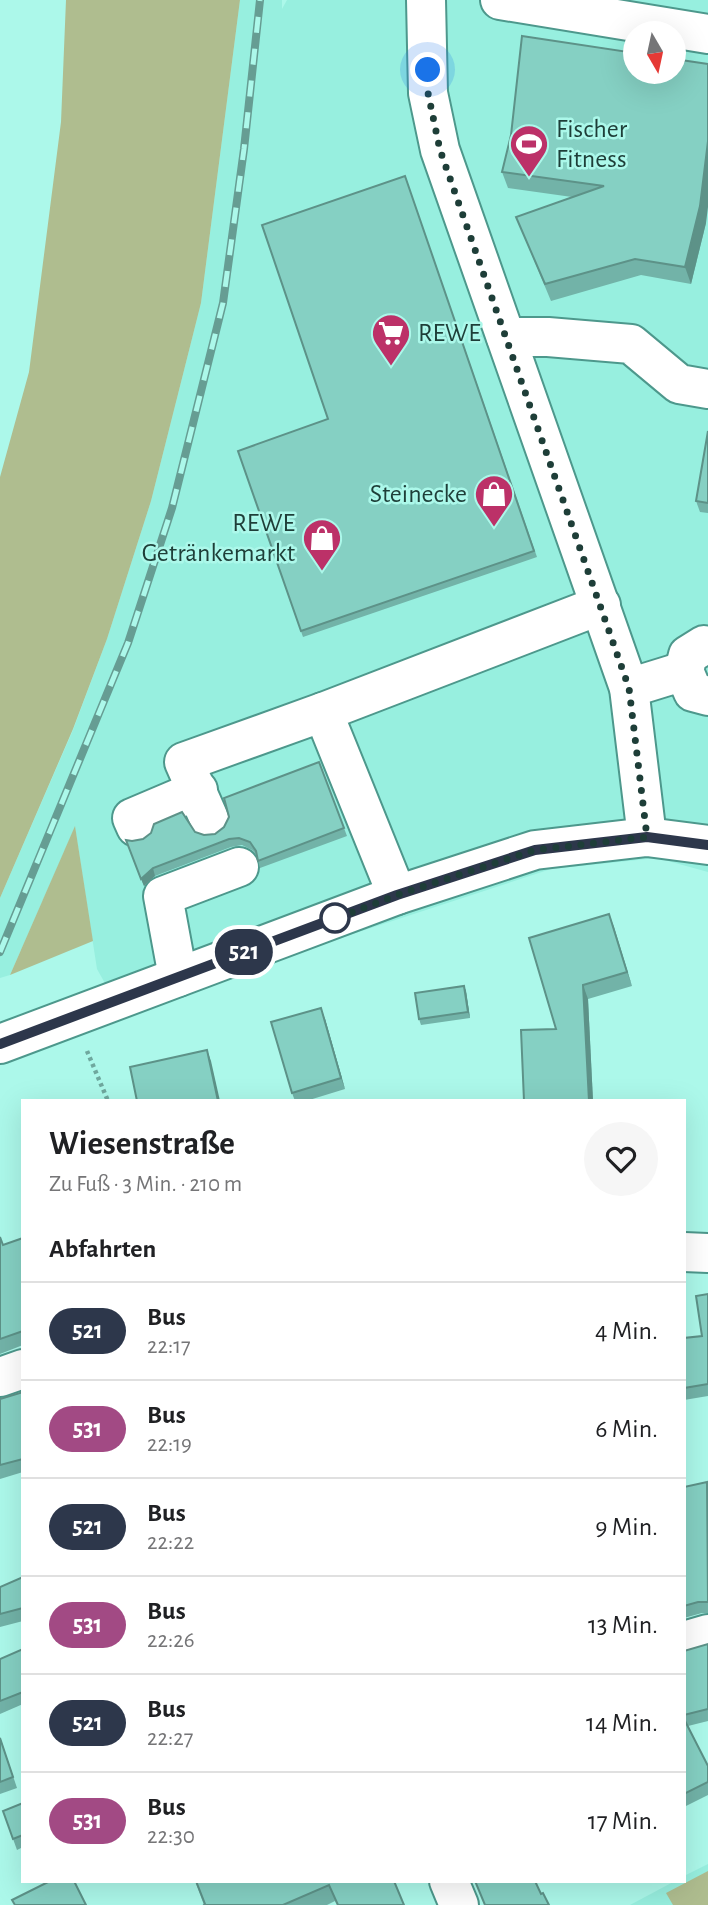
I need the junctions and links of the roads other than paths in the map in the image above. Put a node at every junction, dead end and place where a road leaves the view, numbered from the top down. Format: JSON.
{"nodes":[{"id":1,"x":426,"y":0,"type":"edge"},
{"id":2,"x":500,"y":0,"type":"edge"},
{"id":3,"x":708,"y":34,"type":"edge"},
{"id":4,"x":506,"y":337,"type":"junction"},
{"id":5,"x":708,"y":389,"type":"edge"},
{"id":6,"x":601,"y":605,"type":"junction"},
{"id":7,"x":700,"y":685,"type":"edge"},
{"id":8,"x":629,"y":688,"type":"junction"},
{"id":9,"x":323,"y":712,"type":"junction"},
{"id":10,"x":136,"y":827,"type":"dead end"},
{"id":11,"x":219,"y":837,"type":"junction"},
{"id":12,"x":647,"y":837,"type":"junction"},
{"id":13,"x":708,"y":845,"type":"edge"},
{"id":14,"x":397,"y":895,"type":"junction"},
{"id":15,"x":178,"y":977,"type":"junction"},
{"id":16,"x":0,"y":1044,"type":"edge"},
{"id":17,"x":686,"y":1252,"type":"edge"},
{"id":18,"x":708,"y":1252,"type":"edge"},
{"id":19,"x":21,"y":1370,"type":"edge"},
{"id":20,"x":0,"y":1377,"type":"edge"},
{"id":21,"x":708,"y":1634,"type":"edge"},
{"id":22,"x":686,"y":1640,"type":"edge"},
{"id":23,"x":450,"y":1883,"type":"edge"},
{"id":24,"x":459,"y":1905,"type":"edge"}],
"edges":[{"from":1,"to":4,"type":"street"},
{"from":2,"to":3,"type":"street"},
{"from":4,"to":5,"type":"street"},
{"from":4,"to":6,"type":"street"},
{"from":6,"to":8,"type":"street"},
{"from":6,"to":9,"type":"street"},
{"from":7,"to":8,"type":"street"},
{"from":8,"to":12,"type":"street"},
{"from":9,"to":11,"type":"street"},
{"from":9,"to":14,"type":"street"},
{"from":10,"to":11,"type":"street"},
{"from":11,"to":15,"type":"street"},
{"from":12,"to":13,"type":"street"},
{"from":12,"to":14,"type":"street"},
{"from":14,"to":15,"type":"street"},
{"from":15,"to":16,"type":"street"},
{"from":17,"to":18,"type":"street"},
{"from":19,"to":20,"type":"street"},
{"from":21,"to":22,"type":"street"},
{"from":23,"to":24,"type":"street"}]}
